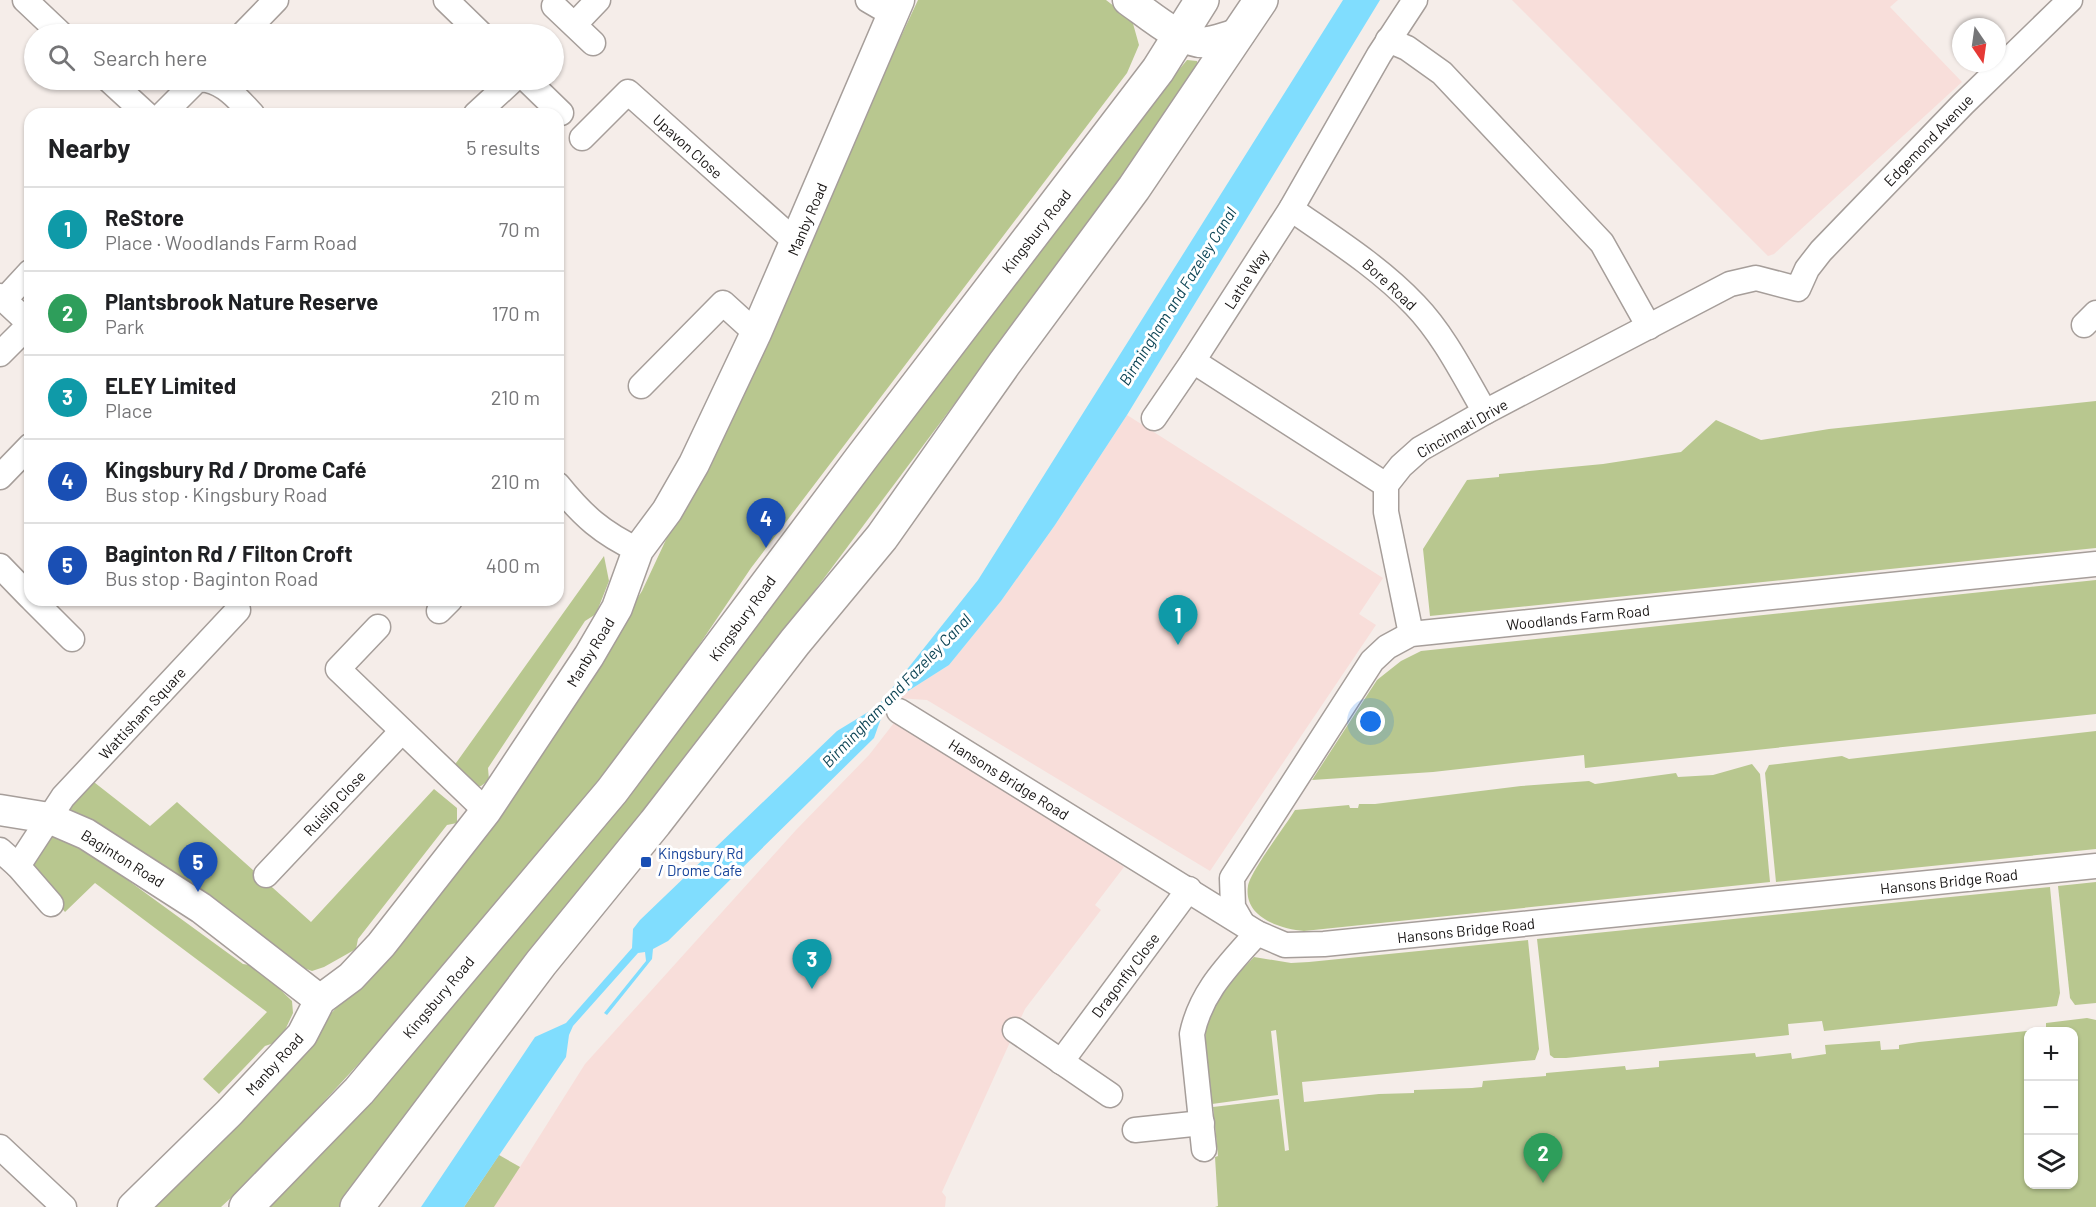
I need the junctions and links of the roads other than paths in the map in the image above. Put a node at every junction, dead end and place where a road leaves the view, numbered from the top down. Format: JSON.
{"nodes":[{"id":1,"x":25,"y":0,"type":"edge"},
{"id":2,"x":276,"y":0,"type":"edge"},
{"id":3,"x":446,"y":0,"type":"edge"},
{"id":4,"x":598,"y":0,"type":"edge"},
{"id":5,"x":1128,"y":0,"type":"edge"},
{"id":6,"x":1261,"y":0,"type":"edge"},
{"id":7,"x":1415,"y":0,"type":"edge"},
{"id":8,"x":2070,"y":0,"type":"edge"},
{"id":9,"x":1197,"y":2,"type":"edge"},
{"id":10,"x":886,"y":5,"type":"edge"},
{"id":11,"x":554,"y":6,"type":"dead end"},
{"id":12,"x":50,"y":24,"type":"edge"},
{"id":13,"x":253,"y":24,"type":"edge"},
{"id":14,"x":471,"y":24,"type":"edge"},
{"id":15,"x":575,"y":24,"type":"junction"},
{"id":16,"x":1231,"y":40,"type":"junction"},
{"id":17,"x":1388,"y":40,"type":"junction"},
{"id":18,"x":1177,"y":42,"type":"junction"},
{"id":19,"x":593,"y":43,"type":"dead end"},
{"id":20,"x":1208,"y":82,"type":"junction"},
{"id":21,"x":120,"y":90,"type":"edge"},
{"id":22,"x":187,"y":90,"type":"edge"},
{"id":23,"x":228,"y":90,"type":"edge"},
{"id":24,"x":502,"y":90,"type":"edge"},
{"id":25,"x":537,"y":90,"type":"edge"},
{"id":26,"x":139,"y":108,"type":"edge"},
{"id":27,"x":169,"y":108,"type":"edge"},
{"id":28,"x":246,"y":108,"type":"edge"},
{"id":29,"x":483,"y":108,"type":"edge"},
{"id":30,"x":556,"y":108,"type":"edge"},
{"id":31,"x":582,"y":138,"type":"dead end"},
{"id":32,"x":1291,"y":209,"type":"junction"},
{"id":33,"x":797,"y":243,"type":"junction"},
{"id":34,"x":24,"y":278,"type":"edge"},
{"id":35,"x":1798,"y":289,"type":"joint"},
{"id":36,"x":2,"y":298,"type":"edge"},
{"id":37,"x":24,"y":318,"type":"edge"},
{"id":38,"x":1649,"y":327,"type":"junction"},
{"id":39,"x":24,"y":330,"type":"edge"},
{"id":40,"x":756,"y":333,"type":"junction"},
{"id":41,"x":0,"y":354,"type":"edge"},
{"id":42,"x":1193,"y":361,"type":"junction"},
{"id":43,"x":641,"y":386,"type":"dead end"},
{"id":44,"x":1485,"y":412,"type":"junction"},
{"id":45,"x":1154,"y":418,"type":"dead end"},
{"id":46,"x":24,"y":452,"type":"edge"},
{"id":47,"x":0,"y":477,"type":"edge"},
{"id":48,"x":1386,"y":485,"type":"junction"},
{"id":49,"x":564,"y":493,"type":"edge"},
{"id":50,"x":638,"y":550,"type":"junction"},
{"id":51,"x":2096,"y":564,"type":"edge"},
{"id":52,"x":0,"y":566,"type":"edge"},
{"id":53,"x":24,"y":591,"type":"edge"},
{"id":54,"x":39,"y":606,"type":"edge"},
{"id":55,"x":238,"y":610,"type":"dead end"},
{"id":56,"x":378,"y":627,"type":"dead end"},
{"id":57,"x":1411,"y":634,"type":"junction"},
{"id":58,"x":72,"y":639,"type":"dead end"},
{"id":59,"x":899,"y":711,"type":"dead end"},
{"id":60,"x":402,"y":731,"type":"junction"},
{"id":61,"x":0,"y":810,"type":"edge"},
{"id":62,"x":486,"y":811,"type":"junction"},
{"id":63,"x":49,"y":818,"type":"junction"},
{"id":64,"x":0,"y":850,"type":"edge"},
{"id":65,"x":18,"y":866,"type":"junction"},
{"id":66,"x":2096,"y":866,"type":"edge"},
{"id":67,"x":266,"y":875,"type":"dead end"},
{"id":68,"x":1189,"y":889,"type":"junction"},
{"id":69,"x":51,"y":904,"type":"dead end"},
{"id":70,"x":1249,"y":927,"type":"junction"},
{"id":71,"x":320,"y":1000,"type":"junction"},
{"id":72,"x":1015,"y":1030,"type":"dead end"},
{"id":73,"x":1061,"y":1062,"type":"junction"},
{"id":74,"x":1110,"y":1095,"type":"dead end"},
{"id":75,"x":1202,"y":1123,"type":"junction"},
{"id":76,"x":1135,"y":1130,"type":"dead end"},
{"id":77,"x":0,"y":1147,"type":"edge"},
{"id":78,"x":1204,"y":1149,"type":"dead end"},
{"id":79,"x":64,"y":1207,"type":"edge"},
{"id":80,"x":133,"y":1207,"type":"edge"},
{"id":81,"x":246,"y":1207,"type":"edge"},
{"id":82,"x":357,"y":1207,"type":"edge"}],
"edges":[{"from":1,"to":12,"type":"street"},
{"from":2,"to":13,"type":"street"},
{"from":3,"to":14,"type":"street"},
{"from":4,"to":15,"type":"street"},
{"from":5,"to":18,"type":"street"},
{"from":6,"to":16,"type":"highway"},
{"from":7,"to":17,"type":"street","name":"Lathe Way"},
{"from":8,"to":35,"type":"street","name":"Edgemond Avenue"},
{"from":9,"to":16,"type":"street"},
{"from":9,"to":18,"type":"highway","name":"Kingsbury Road"},
{"from":10,"to":33,"type":"street","name":"Manby Road"},
{"from":11,"to":15,"type":"street"},
{"from":15,"to":19,"type":"street"},
{"from":16,"to":18,"type":"street"},
{"from":16,"to":20,"type":"highway"},
{"from":17,"to":32,"type":"street","name":"Lathe Way"},
{"from":17,"to":38,"type":"street"},
{"from":18,"to":20,"type":"highway"},
{"from":18,"to":81,"type":"highway","name":"Kingsbury Road"},
{"from":20,"to":82,"type":"highway"},
{"from":21,"to":26,"type":"street"},
{"from":22,"to":27,"type":"street"},
{"from":23,"to":28,"type":"street"},
{"from":24,"to":29,"type":"street"},
{"from":25,"to":30,"type":"street"},
{"from":31,"to":33,"type":"street","name":"Upavon Close"},
{"from":32,"to":42,"type":"street","name":"Lathe Way"},
{"from":32,"to":44,"type":"street","name":"Bore Road"},
{"from":33,"to":40,"type":"street","name":"Manby Road"},
{"from":34,"to":36,"type":"street"},
{"from":35,"to":38,"type":"street","name":"Cincinnati Drive"},
{"from":36,"to":37,"type":"street"},
{"from":38,"to":44,"type":"street","name":"Cincinnati Drive"},
{"from":39,"to":41,"type":"street"},
{"from":40,"to":43,"type":"street"},
{"from":40,"to":50,"type":"street","name":"Manby Road"},
{"from":42,"to":45,"type":"street","name":"Lathe Way"},
{"from":42,"to":48,"type":"street"},
{"from":44,"to":48,"type":"street","name":"Cincinnati Drive"},
{"from":46,"to":47,"type":"street"},
{"from":48,"to":57,"type":"street"},
{"from":49,"to":50,"type":"street"},
{"from":50,"to":62,"type":"street","name":"Manby Road"},
{"from":51,"to":57,"type":"street","name":"Woodlands Farm Road"},
{"from":52,"to":53,"type":"street"},
{"from":54,"to":58,"type":"street"},
{"from":55,"to":63,"type":"street","name":"Wattisham Square"},
{"from":56,"to":60,"type":"street"},
{"from":57,"to":70,"type":"street","name":"Woodlands Farm Road"},
{"from":59,"to":68,"type":"street","name":"Hansons Bridge Road"},
{"from":60,"to":62,"type":"street"},
{"from":60,"to":67,"type":"street","name":"Ruislip Close"},
{"from":61,"to":63,"type":"street","name":"Baginton Road"},
{"from":62,"to":71,"type":"street","name":"Manby Road"},
{"from":63,"to":65,"type":"street","name":"Wattisham Square"},
{"from":63,"to":71,"type":"street","name":"Baginton Road"},
{"from":64,"to":65,"type":"street"},
{"from":65,"to":69,"type":"street"},
{"from":66,"to":70,"type":"street","name":"Hansons Bridge Road"},
{"from":68,"to":70,"type":"street","name":"Hansons Bridge Road"},
{"from":68,"to":73,"type":"street","name":"Dragonfly Close"},
{"from":70,"to":75,"type":"street"},
{"from":71,"to":80,"type":"street","name":"Manby Road"},
{"from":72,"to":73,"type":"street"},
{"from":73,"to":74,"type":"street"},
{"from":75,"to":76,"type":"street"},
{"from":75,"to":78,"type":"street"},
{"from":77,"to":79,"type":"street"}]}
